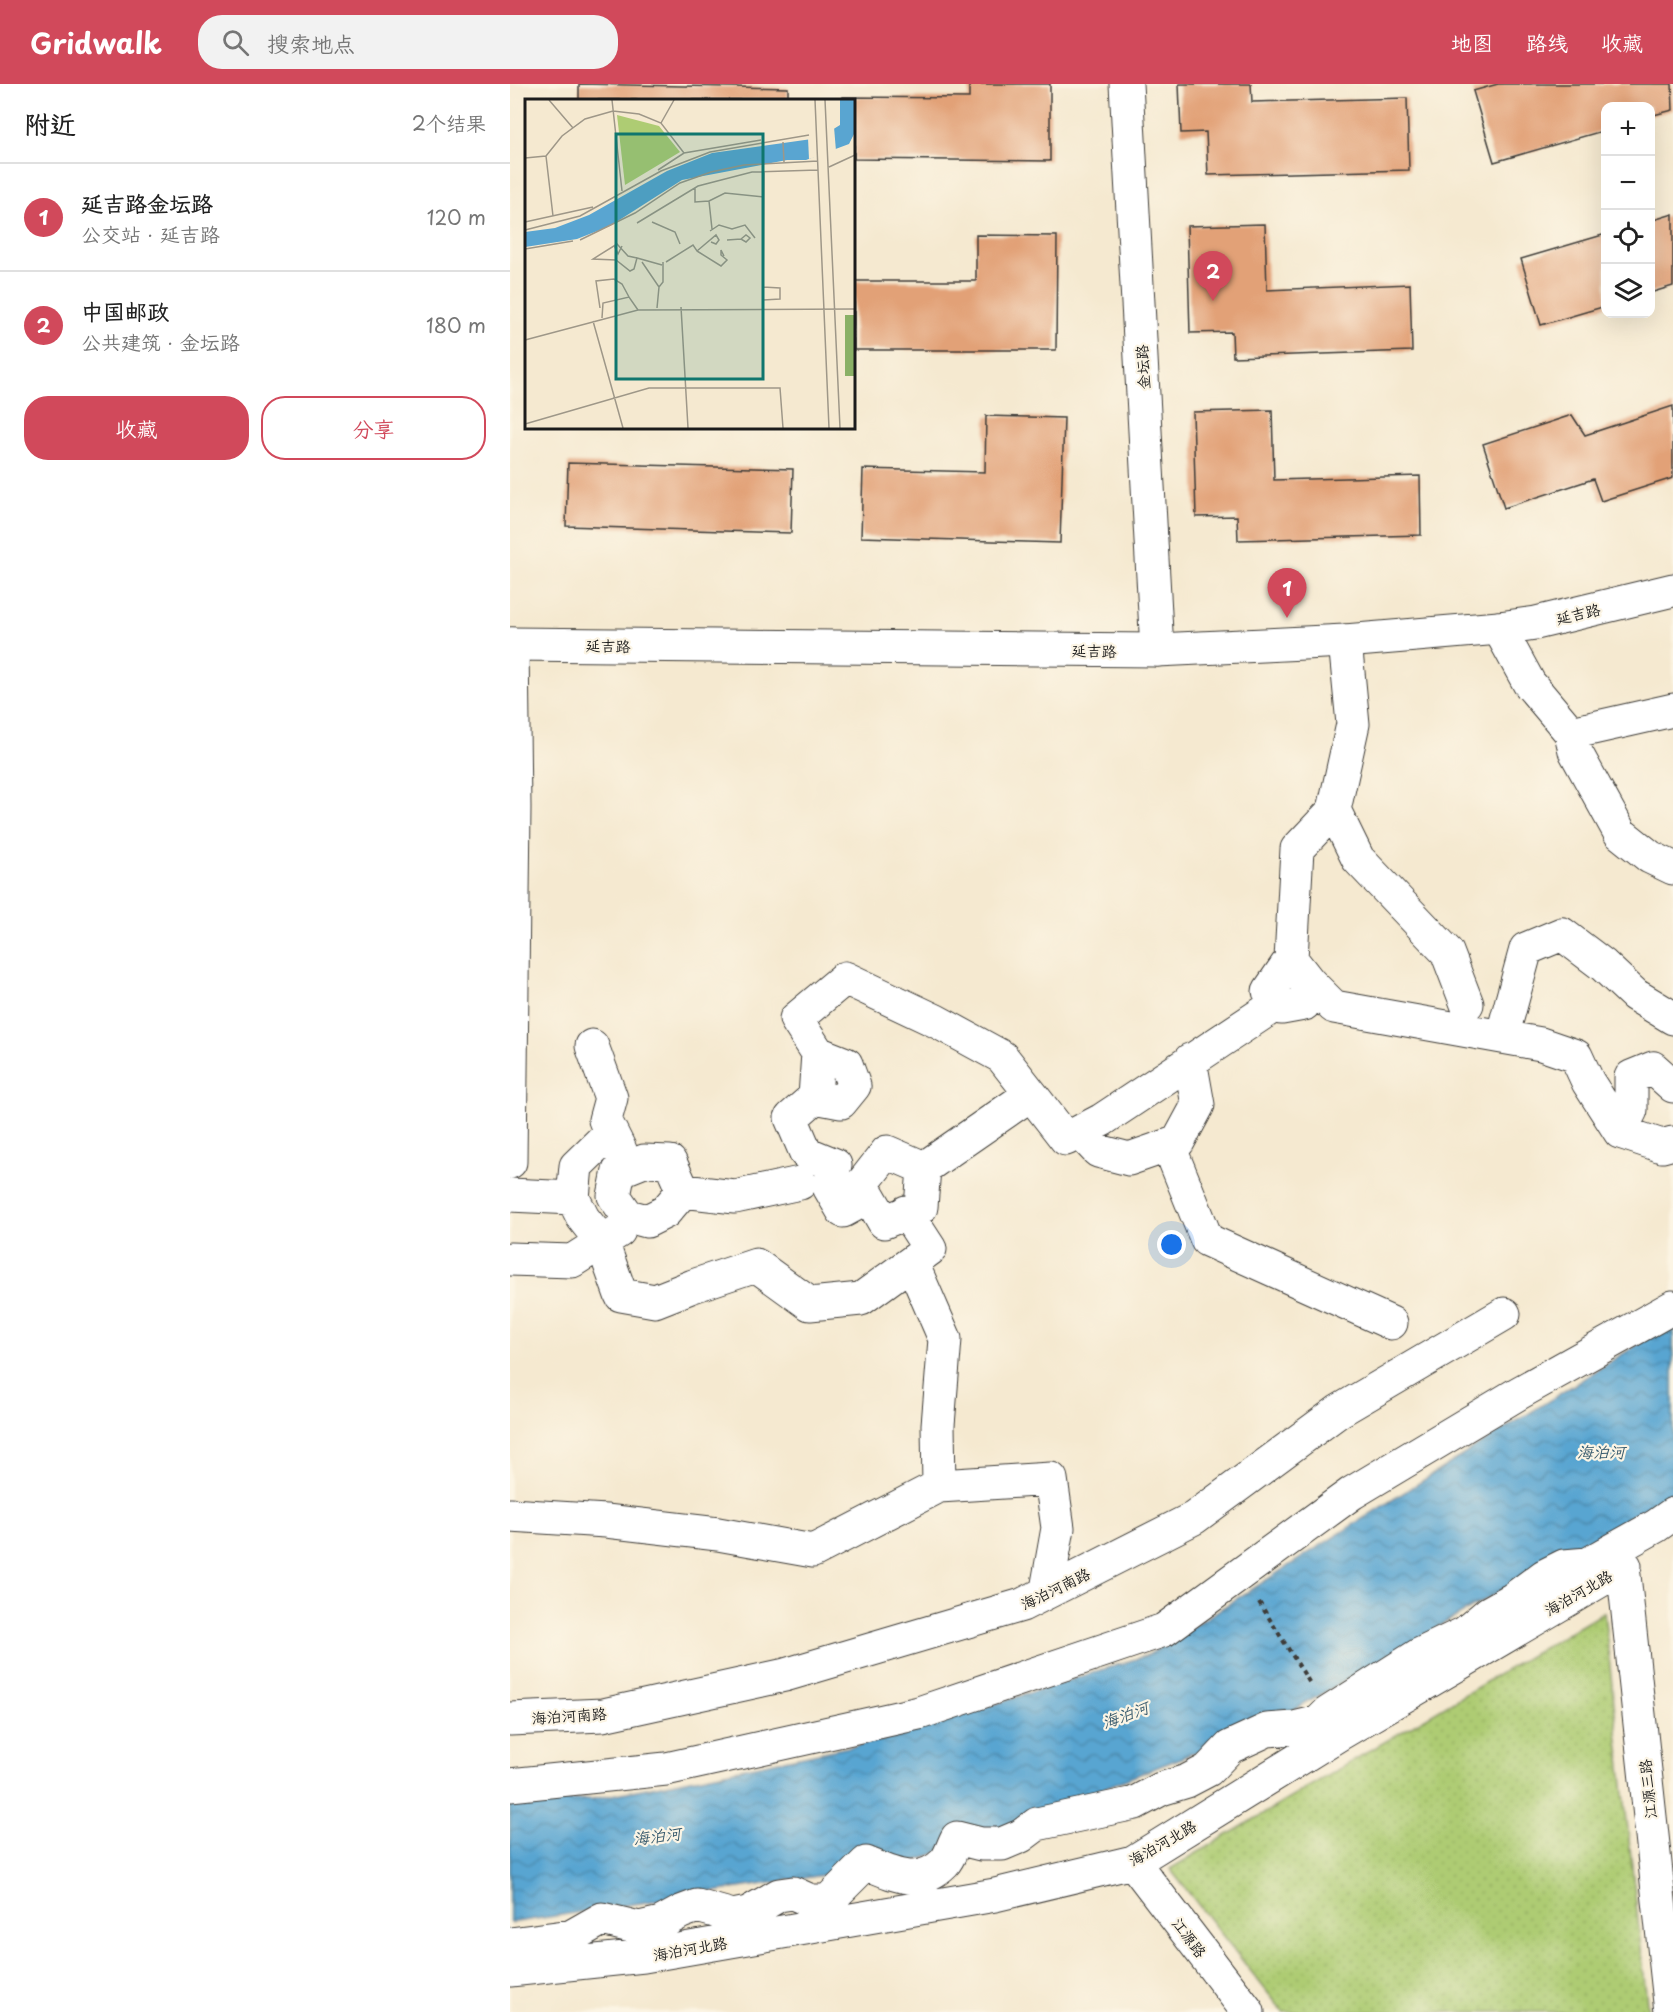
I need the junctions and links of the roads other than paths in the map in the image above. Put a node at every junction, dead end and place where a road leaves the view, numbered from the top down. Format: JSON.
{"nodes":[{"id":1,"x":1126,"y":84,"type":"edge"},
{"id":2,"x":1673,"y":590,"type":"edge"},
{"id":3,"x":1499,"y":628,"type":"junction"},
{"id":4,"x":1345,"y":641,"type":"junction"},
{"id":5,"x":511,"y":644,"type":"edge"},
{"id":6,"x":1157,"y":650,"type":"junction"},
{"id":7,"x":511,"y":709,"type":"edge"},
{"id":8,"x":1673,"y":710,"type":"edge"},
{"id":9,"x":1571,"y":733,"type":"junction"},
{"id":10,"x":512,"y":807,"type":"edge"},
{"id":11,"x":1334,"y":810,"type":"junction"},
{"id":12,"x":1673,"y":868,"type":"edge"},
{"id":13,"x":1300,"y":971,"type":"junction"},
{"id":14,"x":1467,"y":1004,"type":"dead end"},
{"id":15,"x":1673,"y":1018,"type":"edge"},
{"id":16,"x":1502,"y":1037,"type":"junction"},
{"id":17,"x":592,"y":1046,"type":"dead end"},
{"id":18,"x":1190,"y":1060,"type":"junction"},
{"id":19,"x":1673,"y":1086,"type":"edge"},
{"id":20,"x":1031,"y":1094,"type":"junction"},
{"id":21,"x":611,"y":1132,"type":"junction"},
{"id":22,"x":1080,"y":1132,"type":"junction"},
{"id":23,"x":1620,"y":1132,"type":"junction"},
{"id":24,"x":1673,"y":1143,"type":"edge"},
{"id":25,"x":1169,"y":1146,"type":"junction"},
{"id":26,"x":510,"y":1162,"type":"edge"},
{"id":27,"x":629,"y":1167,"type":"junction"},
{"id":28,"x":924,"y":1167,"type":"junction"},
{"id":29,"x":812,"y":1174,"type":"junction"},
{"id":30,"x":683,"y":1191,"type":"junction"},
{"id":31,"x":510,"y":1195,"type":"edge"},
{"id":32,"x":869,"y":1197,"type":"junction"},
{"id":33,"x":573,"y":1198,"type":"junction"},
{"id":34,"x":906,"y":1212,"type":"junction"},
{"id":35,"x":637,"y":1218,"type":"junction"},
{"id":36,"x":602,"y":1242,"type":"junction"},
{"id":37,"x":510,"y":1259,"type":"edge"},
{"id":38,"x":912,"y":1263,"type":"junction"},
{"id":39,"x":1673,"y":1307,"type":"edge"},
{"id":40,"x":1504,"y":1314,"type":"dead end"},
{"id":41,"x":1391,"y":1323,"type":"dead end"},
{"id":42,"x":939,"y":1486,"type":"junction"},
{"id":43,"x":1673,"y":1514,"type":"edge"},
{"id":44,"x":510,"y":1515,"type":"edge"},
{"id":45,"x":1673,"y":1538,"type":"edge"},
{"id":46,"x":1623,"y":1566,"type":"junction"},
{"id":47,"x":1049,"y":1591,"type":"junction"},
{"id":48,"x":510,"y":1719,"type":"edge"},
{"id":49,"x":510,"y":1785,"type":"edge"},
{"id":50,"x":1133,"y":1862,"type":"junction"},
{"id":51,"x":510,"y":1944,"type":"edge"},
{"id":52,"x":510,"y":1970,"type":"edge"},
{"id":53,"x":1248,"y":2012,"type":"edge"},
{"id":54,"x":1671,"y":2012,"type":"edge"}],
"edges":[{"from":1,"to":6,"type":"street","name":"金坛路"},
{"from":2,"to":3,"type":"street","name":"延吉路"},
{"from":3,"to":4,"type":"street","name":"延吉路"},
{"from":3,"to":9,"type":"street"},
{"from":4,"to":6,"type":"street","name":"延吉路"},
{"from":4,"to":11,"type":"street"},
{"from":5,"to":6,"type":"street","name":"延吉路"},
{"from":5,"to":7,"type":"street"},
{"from":7,"to":10,"type":"street"},
{"from":8,"to":9,"type":"street"},
{"from":9,"to":12,"type":"street"},
{"from":10,"to":26,"type":"street"},
{"from":11,"to":13,"type":"street"},
{"from":11,"to":14,"type":"street"},
{"from":13,"to":16,"type":"street"},
{"from":13,"to":18,"type":"street"},
{"from":15,"to":16,"type":"street"},
{"from":16,"to":23,"type":"street"},
{"from":17,"to":21,"type":"street"},
{"from":18,"to":22,"type":"street"},
{"from":18,"to":25,"type":"street"},
{"from":19,"to":23,"type":"street"},
{"from":20,"to":22,"type":"street"},
{"from":20,"to":28,"type":"street"},
{"from":20,"to":29,"type":"street"},
{"from":21,"to":27,"type":"street"},
{"from":21,"to":33,"type":"street"},
{"from":22,"to":25,"type":"street"},
{"from":23,"to":24,"type":"street"},
{"from":25,"to":41,"type":"street"},
{"from":27,"to":30,"type":"street"},
{"from":27,"to":35,"type":"street"},
{"from":28,"to":32,"type":"street"},
{"from":28,"to":34,"type":"street"},
{"from":29,"to":30,"type":"street"},
{"from":29,"to":32,"type":"street"},
{"from":30,"to":35,"type":"street"},
{"from":31,"to":33,"type":"street"},
{"from":32,"to":34,"type":"street"},
{"from":33,"to":36,"type":"street"},
{"from":34,"to":38,"type":"street"},
{"from":35,"to":36,"type":"street"},
{"from":36,"to":37,"type":"street"},
{"from":36,"to":38,"type":"street"},
{"from":38,"to":42,"type":"street"},
{"from":39,"to":49,"type":"street"},
{"from":40,"to":47,"type":"street","name":"海泊河南路"},
{"from":42,"to":44,"type":"street"},
{"from":42,"to":47,"type":"street"},
{"from":43,"to":51,"type":"street"},
{"from":45,"to":46,"type":"street","name":"海泊河北路"},
{"from":46,"to":50,"type":"street","name":"海泊河北路"},
{"from":46,"to":54,"type":"street","name":"江源三路"},
{"from":47,"to":48,"type":"street","name":"海泊河南路"},
{"from":50,"to":52,"type":"street","name":"海泊河北路"},
{"from":50,"to":53,"type":"street","name":"江源路"}]}
